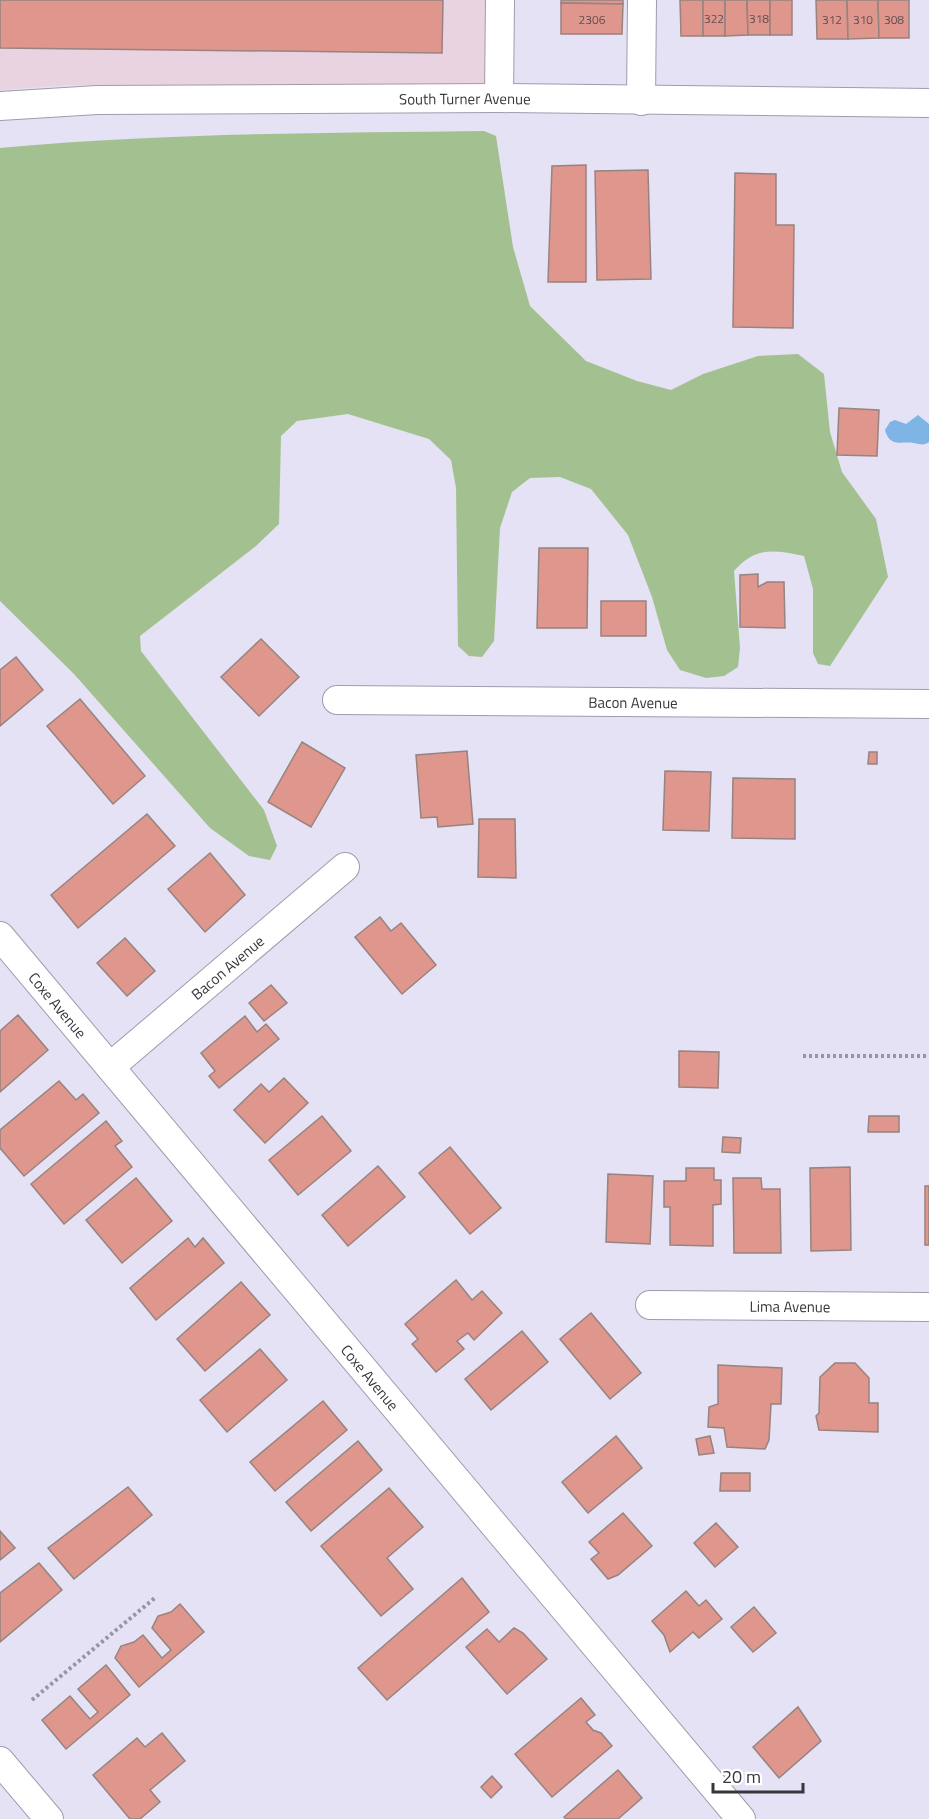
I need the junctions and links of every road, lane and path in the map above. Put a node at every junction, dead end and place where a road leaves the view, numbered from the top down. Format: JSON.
{"nodes":[{"id":1,"x":500,"y":0,"type":"edge"},
{"id":2,"x":642,"y":0,"type":"edge"},
{"id":3,"x":499,"y":98,"type":"junction"},
{"id":4,"x":641,"y":101,"type":"junction"},
{"id":5,"x":929,"y":103,"type":"edge"},
{"id":6,"x":0,"y":105,"type":"edge"},
{"id":7,"x":337,"y":700,"type":"dead end"},
{"id":8,"x":929,"y":704,"type":"edge"},
{"id":9,"x":345,"y":867,"type":"dead end"},
{"id":10,"x":0,"y":936,"type":"edge"},
{"id":11,"x":802,"y":1056,"type":"dead end"},
{"id":12,"x":929,"y":1056,"type":"edge"},
{"id":13,"x":110,"y":1067,"type":"junction"},
{"id":14,"x":650,"y":1305,"type":"dead end"},
{"id":15,"x":929,"y":1307,"type":"edge"},
{"id":16,"x":156,"y":1597,"type":"dead end"},
{"id":17,"x":32,"y":1700,"type":"dead end"},
{"id":18,"x":0,"y":1761,"type":"edge"},
{"id":19,"x":49,"y":1819,"type":"edge"},
{"id":20,"x":741,"y":1819,"type":"edge"}],
"edges":[{"from":1,"to":3,"type":"street"},
{"from":2,"to":4,"type":"street"},
{"from":3,"to":4,"type":"street","name":"South Turner Avenue"},
{"from":3,"to":6,"type":"street","name":"South Turner Avenue"},
{"from":4,"to":5,"type":"street","name":"South Turner Avenue"},
{"from":7,"to":8,"type":"street","name":"Bacon Avenue"},
{"from":9,"to":13,"type":"street","name":"Bacon Avenue"},
{"from":10,"to":13,"type":"street","name":"Coxe Avenue"},
{"from":11,"to":12,"type":"path"},
{"from":13,"to":20,"type":"street","name":"Coxe Avenue"},
{"from":14,"to":15,"type":"street","name":"Lima Avenue"},
{"from":16,"to":17,"type":"path"},
{"from":18,"to":19,"type":"street"}]}
